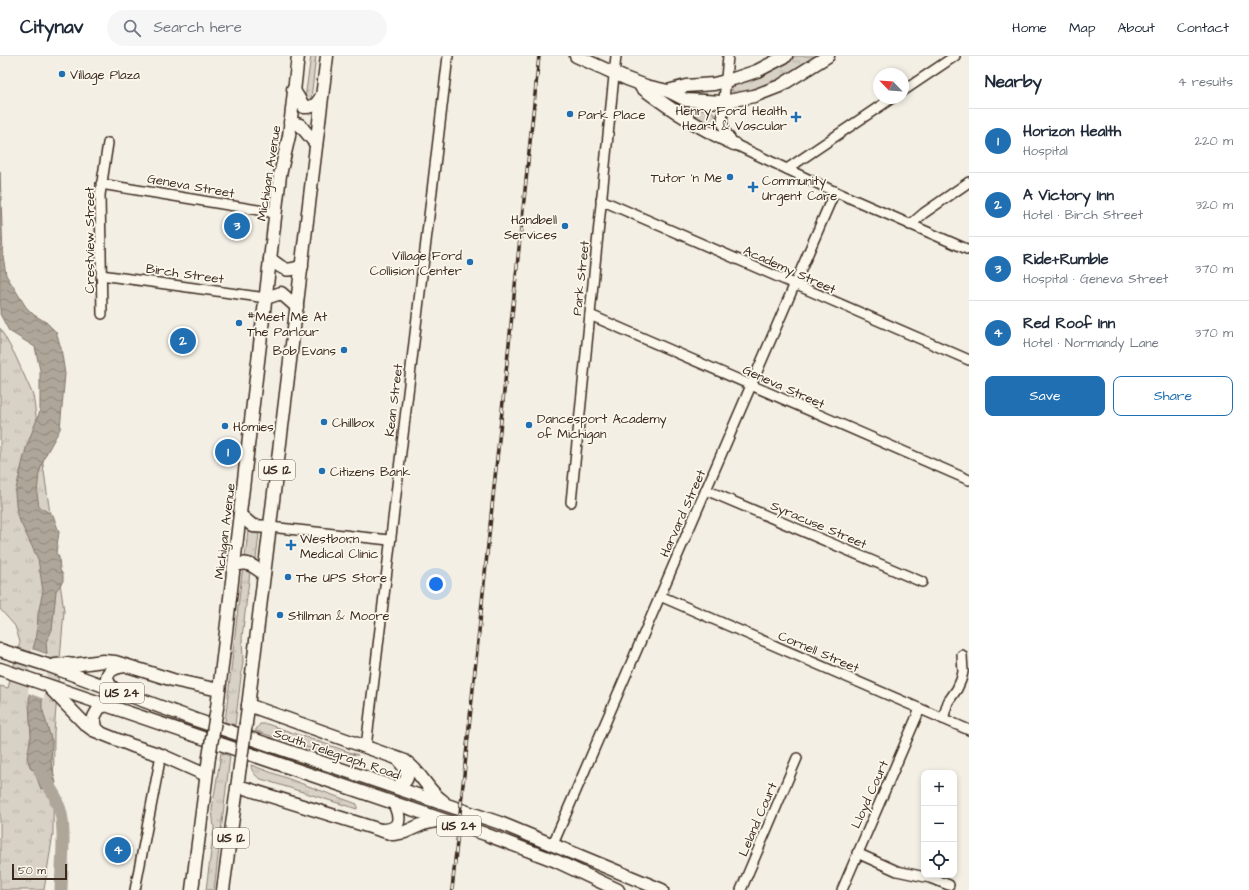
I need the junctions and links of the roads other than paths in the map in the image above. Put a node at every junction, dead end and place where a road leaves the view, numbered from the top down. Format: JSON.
{"nodes":[{"id":1,"x":298,"y":56,"type":"edge"},
{"id":2,"x":327,"y":56,"type":"edge"},
{"id":3,"x":448,"y":56,"type":"edge"},
{"id":4,"x":576,"y":56,"type":"edge"},
{"id":5,"x":616,"y":56,"type":"edge"},
{"id":6,"x":728,"y":56,"type":"edge"},
{"id":7,"x":786,"y":56,"type":"edge"},
{"id":8,"x":828,"y":56,"type":"edge"},
{"id":9,"x":955,"y":56,"type":"edge"},
{"id":10,"x":613,"y":74,"type":"junction"},
{"id":11,"x":726,"y":81,"type":"junction"},
{"id":12,"x":635,"y":82,"type":"junction"},
{"id":13,"x":909,"y":87,"type":"edge"},
{"id":14,"x":293,"y":89,"type":"junction"},
{"id":15,"x":668,"y":91,"type":"junction"},
{"id":16,"x":322,"y":95,"type":"junction"},
{"id":17,"x":723,"y":102,"type":"junction"},
{"id":18,"x":883,"y":104,"type":"edge"},
{"id":19,"x":290,"y":122,"type":"junction"},
{"id":20,"x":108,"y":143,"type":"dead end"},
{"id":21,"x":316,"y":144,"type":"junction"},
{"id":22,"x":734,"y":144,"type":"junction"},
{"id":23,"x":787,"y":169,"type":"junction"},
{"id":24,"x":969,"y":182,"type":"edge"},
{"id":25,"x":101,"y":184,"type":"junction"},
{"id":26,"x":835,"y":191,"type":"junction"},
{"id":27,"x":601,"y":200,"type":"junction"},
{"id":28,"x":276,"y":213,"type":"junction"},
{"id":29,"x":910,"y":225,"type":"junction"},
{"id":30,"x":969,"y":250,"type":"edge"},
{"id":31,"x":270,"y":259,"type":"junction"},
{"id":32,"x":302,"y":266,"type":"junction"},
{"id":33,"x":101,"y":275,"type":"junction"},
{"id":34,"x":794,"y":285,"type":"junction"},
{"id":35,"x":266,"y":298,"type":"junction"},
{"id":36,"x":297,"y":307,"type":"junction"},
{"id":37,"x":102,"y":314,"type":"dead end"},
{"id":38,"x":590,"y":315,"type":"junction"},
{"id":39,"x":969,"y":360,"type":"edge"},
{"id":40,"x":751,"y":386,"type":"junction"},
{"id":41,"x":969,"y":480,"type":"edge"},
{"id":42,"x":706,"y":490,"type":"junction"},
{"id":43,"x":571,"y":502,"type":"dead end"},
{"id":44,"x":240,"y":515,"type":"junction"},
{"id":45,"x":270,"y":527,"type":"junction"},
{"id":46,"x":389,"y":540,"type":"junction"},
{"id":47,"x":234,"y":566,"type":"junction"},
{"id":48,"x":264,"y":574,"type":"junction"},
{"id":49,"x":922,"y":582,"type":"dead end"},
{"id":50,"x":660,"y":596,"type":"junction"},
{"id":51,"x":0,"y":650,"type":"edge"},
{"id":52,"x":962,"y":655,"type":"dead end"},
{"id":53,"x":47,"y":665,"type":"junction"},
{"id":54,"x":128,"y":666,"type":"junction"},
{"id":55,"x":0,"y":669,"type":"edge"},
{"id":56,"x":47,"y":686,"type":"junction"},
{"id":57,"x":219,"y":690,"type":"junction"},
{"id":58,"x":116,"y":691,"type":"junction"},
{"id":59,"x":106,"y":705,"type":"junction"},
{"id":60,"x":248,"y":705,"type":"junction"},
{"id":61,"x":920,"y":709,"type":"junction"},
{"id":62,"x":943,"y":719,"type":"junction"},
{"id":63,"x":969,"y":730,"type":"edge"},
{"id":64,"x":102,"y":734,"type":"junction"},
{"id":65,"x":366,"y":747,"type":"junction"},
{"id":66,"x":161,"y":754,"type":"junction"},
{"id":67,"x":395,"y":757,"type":"junction"},
{"id":68,"x":797,"y":758,"type":"dead end"},
{"id":69,"x":206,"y":774,"type":"junction"},
{"id":70,"x":238,"y":786,"type":"junction"},
{"id":71,"x":395,"y":787,"type":"junction"},
{"id":72,"x":394,"y":803,"type":"junction"},
{"id":73,"x":450,"y":806,"type":"junction"},
{"id":74,"x":442,"y":820,"type":"junction"},
{"id":75,"x":380,"y":830,"type":"junction"},
{"id":76,"x":553,"y":844,"type":"junction"},
{"id":77,"x":857,"y":853,"type":"junction"},
{"id":78,"x":949,"y":885,"type":"dead end"},
{"id":79,"x":135,"y":890,"type":"edge"},
{"id":80,"x":192,"y":890,"type":"edge"},
{"id":81,"x":224,"y":890,"type":"edge"},
{"id":82,"x":618,"y":890,"type":"edge"},
{"id":83,"x":661,"y":890,"type":"edge"},
{"id":84,"x":741,"y":890,"type":"edge"},
{"id":85,"x":842,"y":890,"type":"edge"}],
"edges":[{"from":1,"to":14,"type":"main road","name":"Michigan Avenue","number":"US 12"},
{"from":2,"to":16,"type":"main road","number":"US 12"},
{"from":3,"to":46,"type":"street","name":"Kean Street"},
{"from":4,"to":10,"type":"main road"},
{"from":5,"to":10,"type":"street","name":"Park Street"},
{"from":6,"to":11,"type":"street"},
{"from":7,"to":11,"type":"main road"},
{"from":8,"to":17,"type":"main road"},
{"from":9,"to":13,"type":"street"},
{"from":10,"to":12,"type":"main road"},
{"from":10,"to":27,"type":"street","name":"Park Street"},
{"from":11,"to":15,"type":"main road"},
{"from":11,"to":17,"type":"street"},
{"from":12,"to":15,"type":"main road"},
{"from":12,"to":22,"type":"main road"},
{"from":14,"to":16,"type":"main road"},
{"from":14,"to":19,"type":"main road","name":"Michigan Avenue","number":"US 12"},
{"from":15,"to":17,"type":"main road"},
{"from":16,"to":21,"type":"main road","number":"US 12"},
{"from":17,"to":22,"type":"street"},
{"from":18,"to":23,"type":"street"},
{"from":19,"to":21,"type":"main road"},
{"from":19,"to":28,"type":"main road","name":"Michigan Avenue","number":"US 12"},
{"from":20,"to":25,"type":"street","name":"Crestview Street"},
{"from":21,"to":32,"type":"main road","number":"US 12"},
{"from":22,"to":23,"type":"street"},
{"from":23,"to":26,"type":"street"},
{"from":24,"to":29,"type":"street"},
{"from":25,"to":28,"type":"street","name":"Geneva Street"},
{"from":25,"to":33,"type":"street","name":"Crestview Street"},
{"from":26,"to":29,"type":"street"},
{"from":26,"to":34,"type":"street","name":"Harvard Street"},
{"from":27,"to":34,"type":"street","name":"Academy Street"},
{"from":27,"to":38,"type":"street","name":"Park Street"},
{"from":28,"to":31,"type":"main road","name":"Michigan Avenue","number":"US 12"},
{"from":29,"to":30,"type":"street"},
{"from":31,"to":32,"type":"main road"},
{"from":31,"to":35,"type":"main road","name":"Michigan Avenue","number":"US 12"},
{"from":32,"to":36,"type":"main road","number":"US 12"},
{"from":33,"to":35,"type":"street","name":"Birch Street"},
{"from":33,"to":37,"type":"street","name":"Crestview Street"},
{"from":34,"to":39,"type":"street","name":"Academy Street"},
{"from":34,"to":40,"type":"street","name":"Harvard Street"},
{"from":35,"to":36,"type":"main road"},
{"from":35,"to":44,"type":"main road","name":"Michigan Avenue","number":"US 12"},
{"from":36,"to":45,"type":"main road","number":"US 12"},
{"from":38,"to":40,"type":"street","name":"Geneva Street"},
{"from":38,"to":43,"type":"street","name":"Park Street"},
{"from":40,"to":41,"type":"street","name":"Geneva Street"},
{"from":40,"to":42,"type":"street","name":"Harvard Street"},
{"from":42,"to":49,"type":"street","name":"Syracuse Street"},
{"from":42,"to":50,"type":"street","name":"Harvard Street"},
{"from":44,"to":45,"type":"main road"},
{"from":44,"to":47,"type":"main road","name":"Michigan Avenue","number":"US 12"},
{"from":45,"to":46,"type":"street"},
{"from":45,"to":48,"type":"main road","number":"US 12"},
{"from":46,"to":65,"type":"street","name":"Kean Street"},
{"from":47,"to":48,"type":"main road"},
{"from":47,"to":57,"type":"main road","name":"Michigan Avenue","number":"US 12"},
{"from":48,"to":60,"type":"main road","number":"US 12"},
{"from":50,"to":61,"type":"street","name":"Cornell Street"},
{"from":50,"to":76,"type":"street","name":"Harvard Street"},
{"from":51,"to":53,"type":"main road","name":"South Telegraph Road","number":"US 24"},
{"from":52,"to":62,"type":"street"},
{"from":53,"to":54,"type":"main road"},
{"from":53,"to":58,"type":"main road","name":"South Telegraph Road","number":"US 24"},
{"from":54,"to":57,"type":"main road"},
{"from":54,"to":58,"type":"main road"},
{"from":55,"to":56,"type":"main road","number":"US 24"},
{"from":56,"to":59,"type":"main road","number":"US 24"},
{"from":56,"to":64,"type":"main road"},
{"from":57,"to":69,"type":"main road","name":"Michigan Avenue","number":"US 12","bridge":true},
{"from":58,"to":71,"type":"main road","name":"South Telegraph Road","number":"US 24"},
{"from":59,"to":64,"type":"main road"},
{"from":59,"to":72,"type":"main road","number":"US 24"},
{"from":60,"to":65,"type":"main road"},
{"from":60,"to":70,"type":"main road","number":"US 12","bridge":true},
{"from":61,"to":62,"type":"street","name":"Cornell Street"},
{"from":61,"to":77,"type":"street","name":"Lloyd Court"},
{"from":62,"to":63,"type":"street","name":"Cornell Street"},
{"from":64,"to":66,"type":"main road"},
{"from":65,"to":67,"type":"main road"},
{"from":66,"to":69,"type":"main road"},
{"from":66,"to":79,"type":"street"},
{"from":67,"to":71,"type":"main road"},
{"from":67,"to":73,"type":"main road"},
{"from":68,"to":84,"type":"street","name":"Leland Court"},
{"from":69,"to":80,"type":"main road","name":"Michigan Avenue","number":"US 12"},
{"from":70,"to":75,"type":"main road"},
{"from":70,"to":81,"type":"main road","number":"US 12"},
{"from":71,"to":73,"type":"main road","name":"South Telegraph Road","number":"US 24"},
{"from":72,"to":74,"type":"main road","number":"US 24"},
{"from":72,"to":75,"type":"main road"},
{"from":73,"to":76,"type":"main road","name":"South Telegraph Road","number":"US 24"},
{"from":74,"to":75,"type":"main road"},
{"from":74,"to":82,"type":"main road","number":"US 24"},
{"from":76,"to":83,"type":"main road","name":"South Telegraph Road","number":"US 24"},
{"from":77,"to":78,"type":"street"},
{"from":77,"to":85,"type":"street","name":"Lloyd Court"}]}
